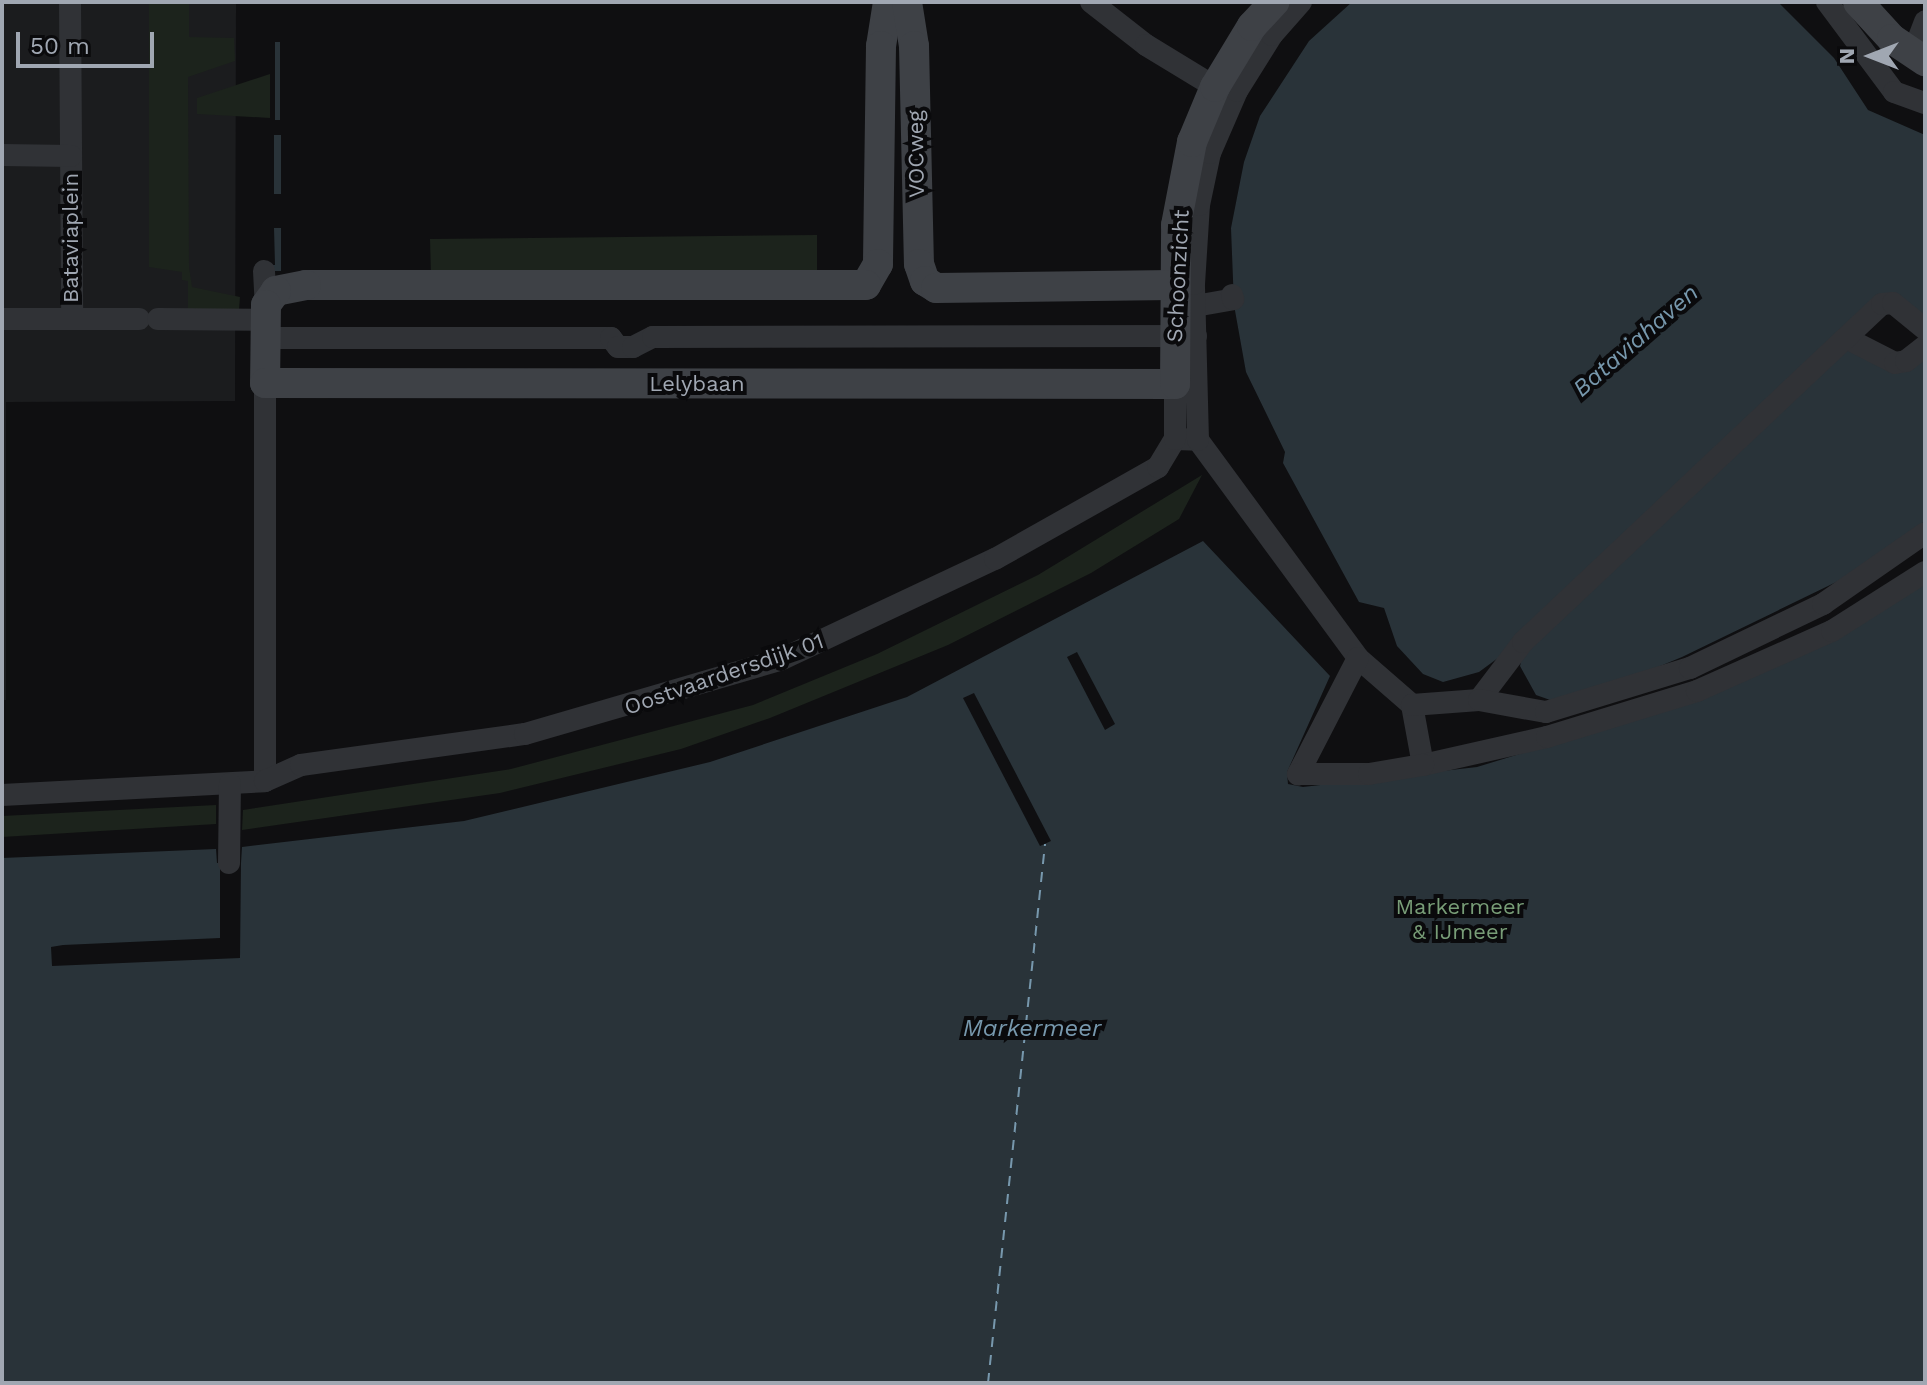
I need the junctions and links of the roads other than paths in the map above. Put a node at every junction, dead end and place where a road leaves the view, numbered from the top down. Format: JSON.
{"nodes":[{"id":1,"x":70,"y":2,"type":"edge"},
{"id":2,"x":1091,"y":2,"type":"edge"},
{"id":3,"x":1274,"y":2,"type":"edge"},
{"id":4,"x":1301,"y":2,"type":"edge"},
{"id":5,"x":1827,"y":2,"type":"edge"},
{"id":6,"x":1858,"y":2,"type":"edge"},
{"id":7,"x":897,"y":15,"type":"edge"},
{"id":8,"x":1925,"y":21,"type":"edge"},
{"id":9,"x":1919,"y":57,"type":"edge"},
{"id":10,"x":1215,"y":87,"type":"junction"},
{"id":11,"x":1925,"y":103,"type":"edge"},
{"id":12,"x":2,"y":155,"type":"edge"},
{"id":13,"x":71,"y":156,"type":"junction"},
{"id":14,"x":264,"y":271,"type":"dead end"},
{"id":15,"x":1172,"y":285,"type":"junction"},
{"id":16,"x":1233,"y":300,"type":"dead end"},
{"id":17,"x":1195,"y":306,"type":"junction"},
{"id":18,"x":2,"y":319,"type":"edge"},
{"id":19,"x":72,"y":319,"type":"junction"},
{"id":20,"x":265,"y":321,"type":"junction"},
{"id":21,"x":1925,"y":329,"type":"edge"},
{"id":22,"x":1185,"y":336,"type":"junction"},
{"id":23,"x":1846,"y":338,"type":"junction"},
{"id":24,"x":1925,"y":346,"type":"edge"},
{"id":25,"x":265,"y":383,"type":"junction"},
{"id":26,"x":1175,"y":384,"type":"junction"},
{"id":27,"x":1175,"y":439,"type":"junction"},
{"id":28,"x":1198,"y":440,"type":"junction"},
{"id":29,"x":1925,"y":533,"type":"edge"},
{"id":30,"x":1925,"y":572,"type":"edge"},
{"id":31,"x":1358,"y":658,"type":"junction"},
{"id":32,"x":1479,"y":700,"type":"junction"},
{"id":33,"x":1412,"y":705,"type":"junction"},
{"id":34,"x":1423,"y":765,"type":"junction"},
{"id":35,"x":265,"y":781,"type":"junction"},
{"id":36,"x":230,"y":784,"type":"junction"},
{"id":37,"x":2,"y":795,"type":"edge"},
{"id":38,"x":229,"y":863,"type":"dead end"}],
"edges":[{"from":1,"to":13,"type":"street","name":"Bataviaplein"},
{"from":2,"to":10,"type":"street"},
{"from":3,"to":10,"type":"street","name":"Schoonzicht"},
{"from":4,"to":17,"type":"street"},
{"from":5,"to":11,"type":"street"},
{"from":6,"to":9,"type":"street"},
{"from":7,"to":15,"type":"street","name":"VOCweg"},
{"from":7,"to":20,"type":"street","name":"VOCweg"},
{"from":8,"to":9,"type":"street"},
{"from":10,"to":15,"type":"street","name":"Schoonzicht"},
{"from":12,"to":13,"type":"street","name":"Bataviaplein"},
{"from":13,"to":19,"type":"street","name":"Bataviaplein"},
{"from":14,"to":20,"type":"street"},
{"from":15,"to":22,"type":"street","name":"Schoonzicht"},
{"from":16,"to":17,"type":"street"},
{"from":17,"to":22,"type":"street"},
{"from":18,"to":19,"type":"street","name":"Bataviaplein"},
{"from":19,"to":20,"type":"street","name":"Bataviaplein"},
{"from":20,"to":22,"type":"street","name":"Lelybaan"},
{"from":20,"to":25,"type":"street"},
{"from":21,"to":23,"type":"street"},
{"from":22,"to":26,"type":"street","name":"Schoonzicht"},
{"from":22,"to":28,"type":"street"},
{"from":23,"to":24,"type":"street"},
{"from":23,"to":32,"type":"street"},
{"from":25,"to":26,"type":"street","name":"Lelybaan"},
{"from":25,"to":35,"type":"street"},
{"from":26,"to":27,"type":"street"},
{"from":27,"to":28,"type":"street"},
{"from":27,"to":35,"type":"street","name":"Oostvaardersdijk 01"},
{"from":28,"to":31,"type":"street"},
{"from":29,"to":32,"type":"street"},
{"from":30,"to":34,"type":"street"},
{"from":31,"to":33,"type":"street"},
{"from":31,"to":34,"type":"street"},
{"from":32,"to":33,"type":"street"},
{"from":33,"to":34,"type":"street"},
{"from":35,"to":36,"type":"street","name":"Oostvaardersdijk 01"},
{"from":36,"to":37,"type":"street","name":"Oostvaardersdijk 01"},
{"from":36,"to":38,"type":"street"}]}
